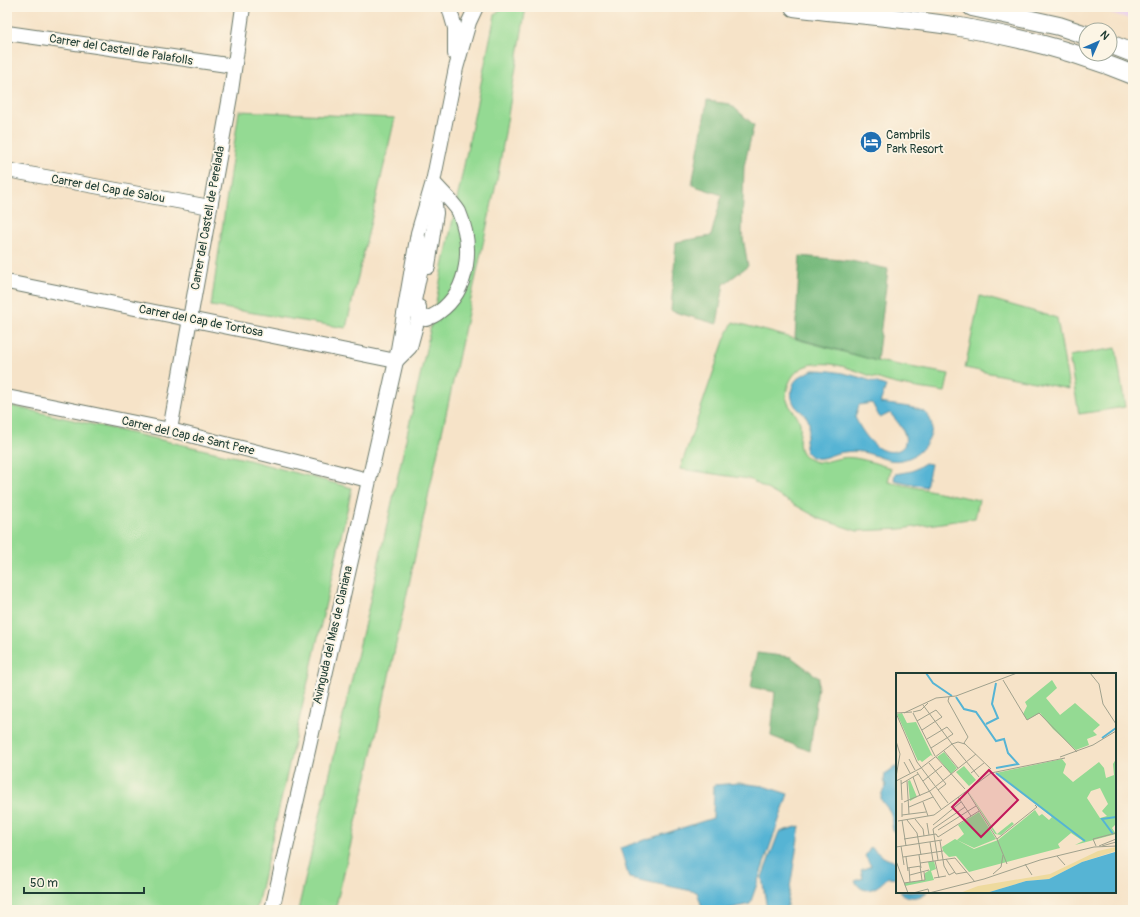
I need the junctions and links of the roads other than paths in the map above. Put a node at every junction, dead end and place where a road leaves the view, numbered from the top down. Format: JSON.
{"nodes":[{"id":1,"x":243,"y":7,"type":"edge"},
{"id":2,"x":449,"y":7,"type":"edge"},
{"id":3,"x":476,"y":7,"type":"edge"},
{"id":4,"x":794,"y":7,"type":"edge"},
{"id":5,"x":972,"y":7,"type":"edge"},
{"id":6,"x":7,"y":32,"type":"edge"},
{"id":7,"x":1078,"y":32,"type":"edge"},
{"id":8,"x":1118,"y":47,"type":"edge"},
{"id":9,"x":1133,"y":53,"type":"edge"},
{"id":10,"x":234,"y":66,"type":"junction"},
{"id":11,"x":456,"y":68,"type":"junction"},
{"id":12,"x":1133,"y":75,"type":"edge"},
{"id":13,"x":7,"y":170,"type":"edge"},
{"id":14,"x":433,"y":182,"type":"junction"},
{"id":15,"x":210,"y":207,"type":"junction"},
{"id":16,"x":418,"y":233,"type":"junction"},
{"id":17,"x":7,"y":282,"type":"edge"},
{"id":18,"x":419,"y":314,"type":"junction"},
{"id":19,"x":189,"y":318,"type":"junction"},
{"id":20,"x":396,"y":361,"type":"junction"},
{"id":21,"x":7,"y":397,"type":"edge"},
{"id":22,"x":170,"y":430,"type":"junction"},
{"id":23,"x":368,"y":480,"type":"junction"},
{"id":24,"x":272,"y":910,"type":"edge"}],
"edges":[{"from":1,"to":10,"type":"street","name":"Carrer del Castell de Perelada"},
{"from":2,"to":11,"type":"street","name":"Avinguda del Mas de Clariana"},
{"from":3,"to":11,"type":"street","name":"Avinguda del Mas de Clariana"},
{"from":4,"to":12,"type":"street"},
{"from":5,"to":7,"type":"street"},
{"from":6,"to":10,"type":"street","name":"Carrer del Castell de Palafolls"},
{"from":8,"to":9,"type":"street"},
{"from":10,"to":15,"type":"street","name":"Carrer del Castell de Perelada"},
{"from":11,"to":14,"type":"street","name":"Avinguda del Mas de Clariana"},
{"from":13,"to":15,"type":"street","name":"Carrer del Cap de Salou"},
{"from":14,"to":16,"type":"street","name":"Avinguda del Mas de Clariana"},
{"from":14,"to":18,"type":"street","name":"Avinguda del Mas de Clariana"},
{"from":14,"to":18,"type":"street"},
{"from":15,"to":19,"type":"street","name":"Carrer del Castell de Perelada"},
{"from":16,"to":18,"type":"street","name":"Avinguda del Mas de Clariana"},
{"from":16,"to":20,"type":"street","name":"Avinguda del Mas de Clariana"},
{"from":17,"to":19,"type":"street","name":"Carrer del Cap de Tortosa"},
{"from":18,"to":20,"type":"street","name":"Avinguda del Mas de Clariana"},
{"from":19,"to":20,"type":"street","name":"Carrer del Cap de Tortosa"},
{"from":19,"to":22,"type":"street","name":"Carrer del Castell de Perelada"},
{"from":20,"to":23,"type":"street","name":"Avinguda del Mas de Clariana"},
{"from":21,"to":22,"type":"street","name":"Carrer del Cap de Sant Pere"},
{"from":22,"to":23,"type":"street","name":"Carrer del Cap de Sant Pere"},
{"from":23,"to":24,"type":"street","name":"Avinguda del Mas de Clariana"}]}
